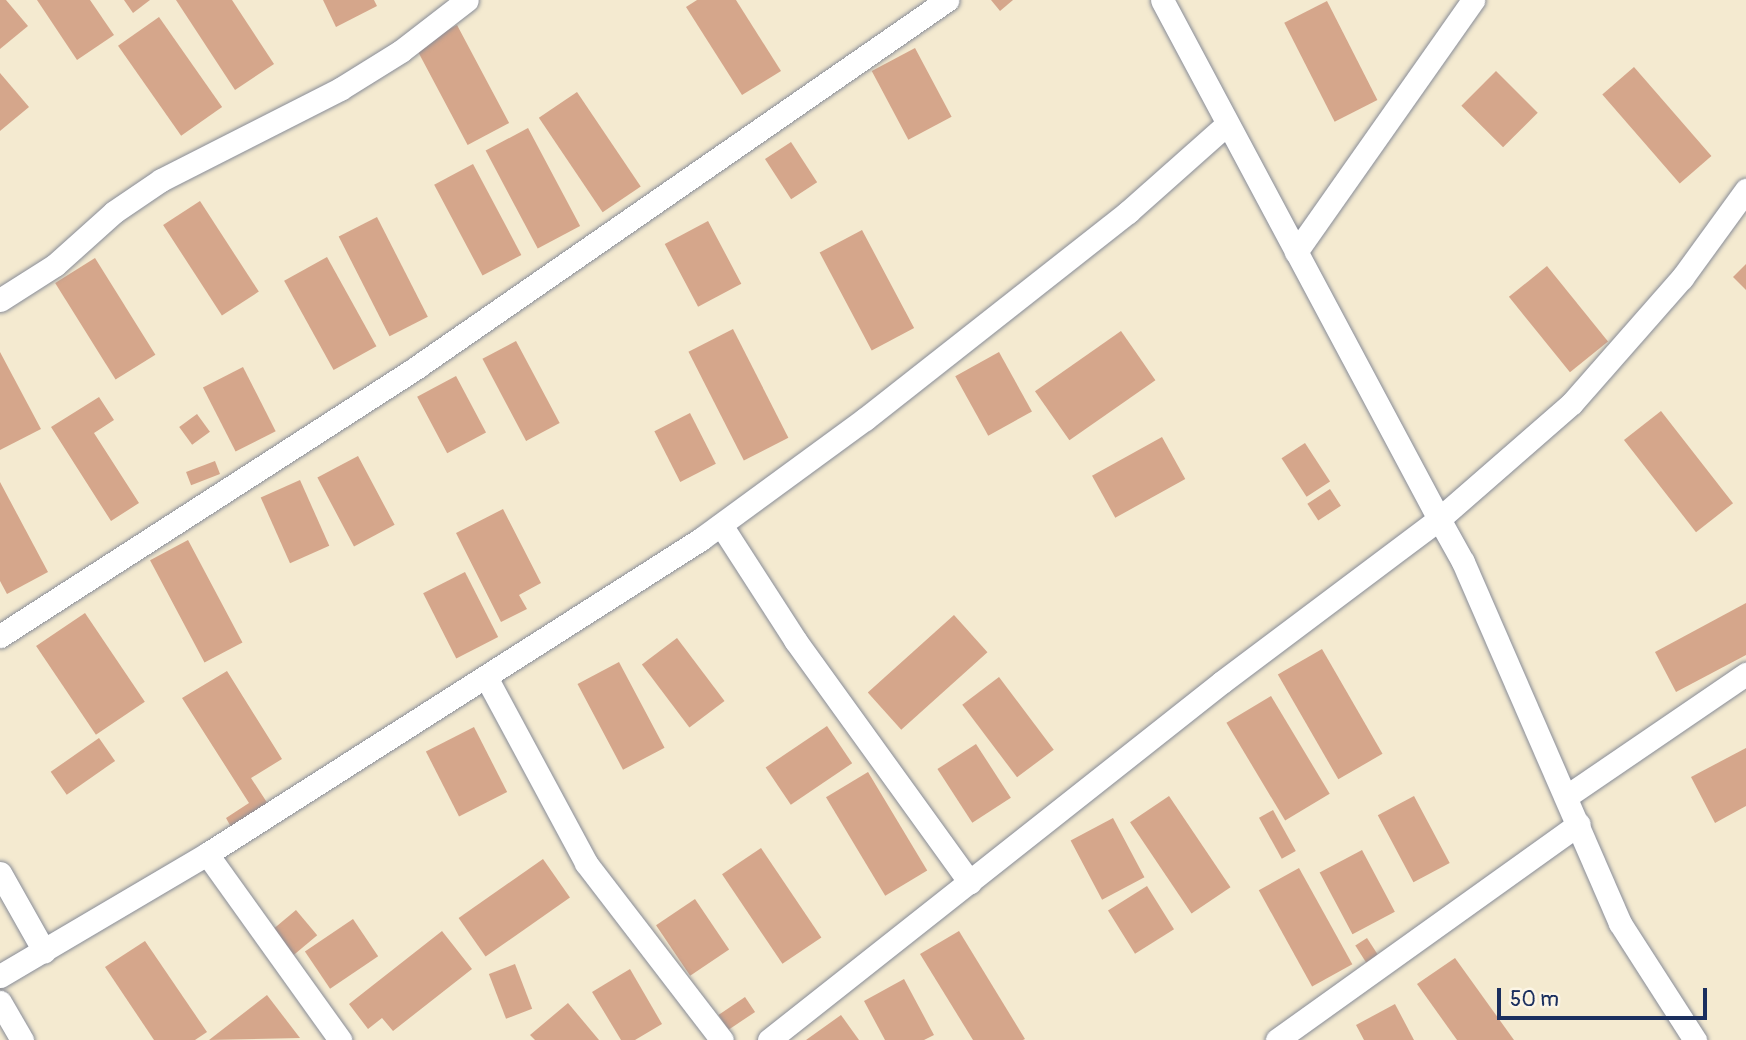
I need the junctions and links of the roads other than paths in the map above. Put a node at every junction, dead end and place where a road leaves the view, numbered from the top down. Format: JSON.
{"nodes":[{"id":1,"x":467,"y":0,"type":"edge"},
{"id":2,"x":947,"y":0,"type":"edge"},
{"id":3,"x":1161,"y":0,"type":"edge"},
{"id":4,"x":1473,"y":0,"type":"edge"},
{"id":5,"x":1227,"y":124,"type":"junction"},
{"id":6,"x":1746,"y":190,"type":"edge"},
{"id":7,"x":1296,"y":253,"type":"junction"},
{"id":8,"x":0,"y":300,"type":"edge"},
{"id":9,"x":1439,"y":519,"type":"junction"},
{"id":10,"x":721,"y":525,"type":"junction"},
{"id":11,"x":0,"y":636,"type":"edge"},
{"id":12,"x":1746,"y":674,"type":"edge"},
{"id":13,"x":486,"y":677,"type":"junction"},
{"id":14,"x":1567,"y":796,"type":"junction"},
{"id":15,"x":1579,"y":824,"type":"junction"},
{"id":16,"x":207,"y":854,"type":"junction"},
{"id":17,"x":0,"y":873,"type":"edge"},
{"id":18,"x":970,"y":883,"type":"junction"},
{"id":19,"x":44,"y":951,"type":"junction"},
{"id":20,"x":0,"y":976,"type":"edge"},
{"id":21,"x":0,"y":1002,"type":"edge"},
{"id":22,"x":22,"y":1040,"type":"edge"},
{"id":23,"x":340,"y":1040,"type":"edge"},
{"id":24,"x":722,"y":1040,"type":"edge"},
{"id":25,"x":769,"y":1040,"type":"edge"},
{"id":26,"x":1277,"y":1040,"type":"edge"},
{"id":27,"x":1695,"y":1040,"type":"edge"}],
"edges":[{"from":1,"to":8,"type":"street"},
{"from":2,"to":11,"type":"street"},
{"from":3,"to":5,"type":"street"},
{"from":4,"to":7,"type":"street"},
{"from":5,"to":7,"type":"street"},
{"from":5,"to":10,"type":"street"},
{"from":6,"to":9,"type":"street"},
{"from":7,"to":9,"type":"street"},
{"from":9,"to":14,"type":"street"},
{"from":9,"to":18,"type":"street"},
{"from":10,"to":13,"type":"street"},
{"from":10,"to":18,"type":"street"},
{"from":12,"to":14,"type":"street"},
{"from":13,"to":16,"type":"street"},
{"from":13,"to":24,"type":"street"},
{"from":14,"to":15,"type":"street"},
{"from":15,"to":26,"type":"street"},
{"from":15,"to":27,"type":"street"},
{"from":16,"to":19,"type":"street"},
{"from":16,"to":23,"type":"street"},
{"from":17,"to":19,"type":"street"},
{"from":18,"to":25,"type":"street"},
{"from":19,"to":20,"type":"street"},
{"from":21,"to":22,"type":"street"}]}
